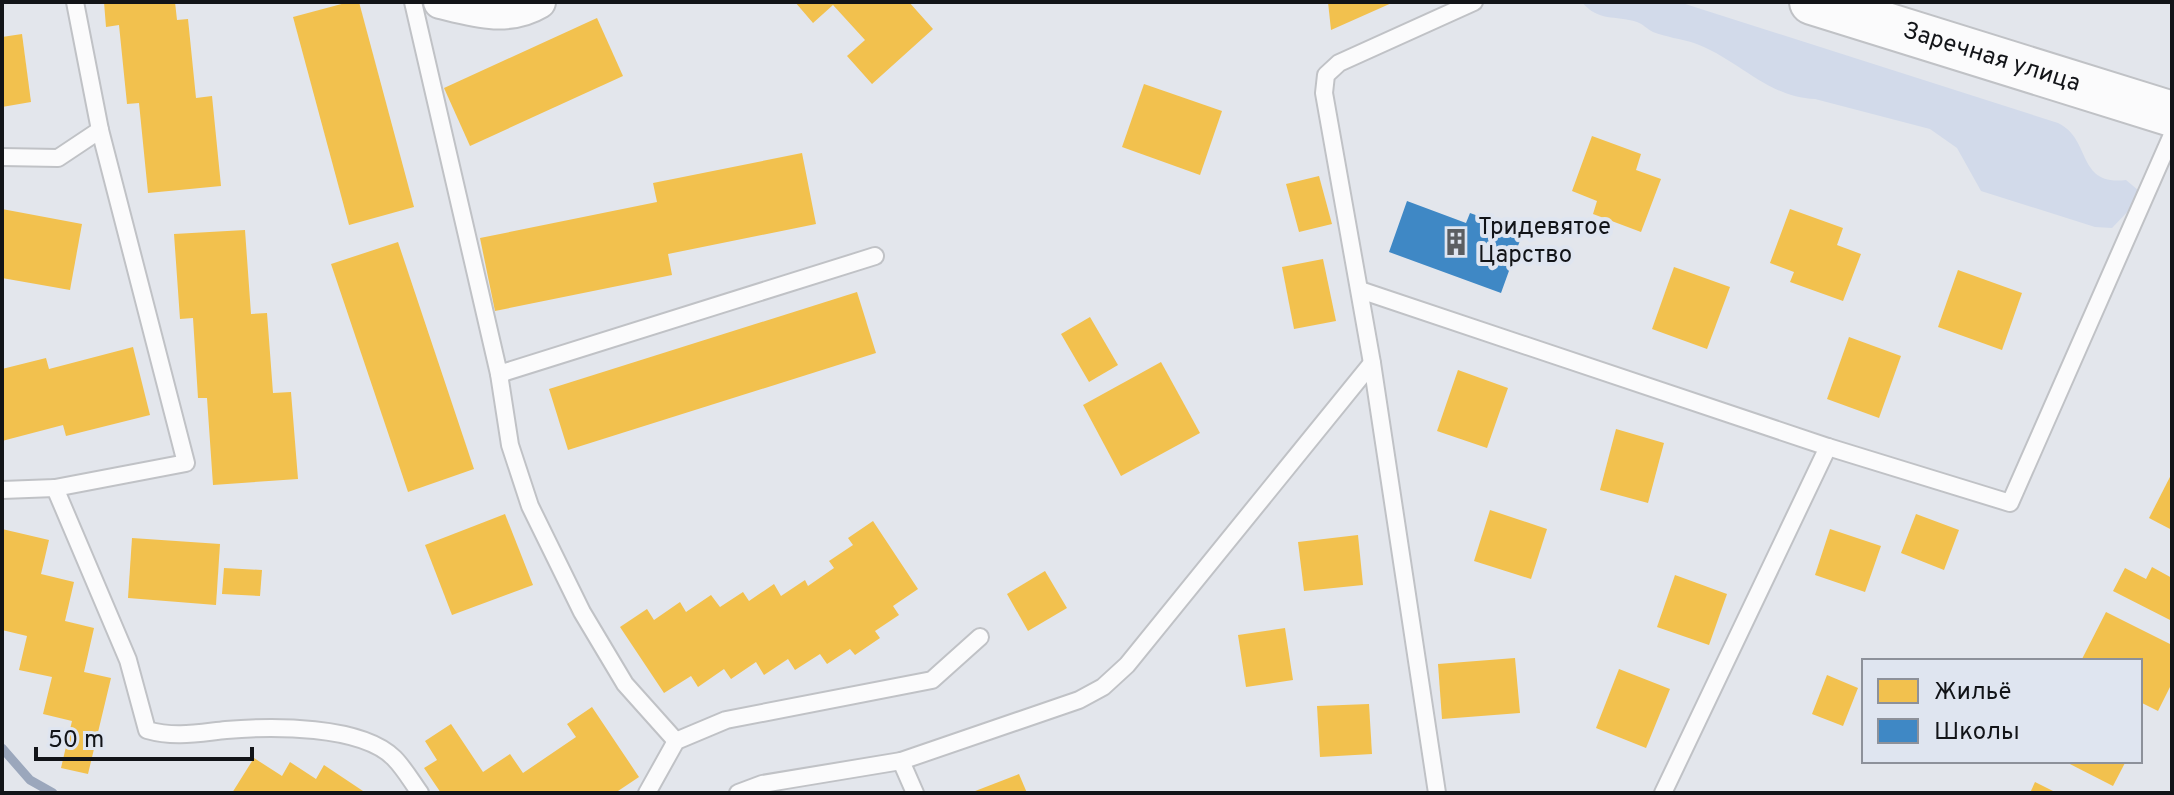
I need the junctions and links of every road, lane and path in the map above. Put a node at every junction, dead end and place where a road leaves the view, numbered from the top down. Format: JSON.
{"nodes":[{"id":1,"x":75,"y":2,"type":"edge"},
{"id":2,"x":413,"y":2,"type":"edge"},
{"id":3,"x":440,"y":2,"type":"edge"},
{"id":4,"x":539,"y":2,"type":"edge"},
{"id":5,"x":1474,"y":2,"type":"edge"},
{"id":6,"x":1812,"y":2,"type":"edge"},
{"id":7,"x":2172,"y":114,"type":"edge"},
{"id":8,"x":100,"y":130,"type":"junction"},
{"id":9,"x":2172,"y":135,"type":"edge"},
{"id":10,"x":2,"y":157,"type":"edge"},
{"id":11,"x":875,"y":256,"type":"dead end"},
{"id":12,"x":1360,"y":290,"type":"junction"},
{"id":13,"x":1372,"y":363,"type":"junction"},
{"id":14,"x":499,"y":374,"type":"junction"},
{"id":15,"x":1828,"y":447,"type":"junction"},
{"id":16,"x":55,"y":488,"type":"junction"},
{"id":17,"x":2,"y":490,"type":"edge"},
{"id":18,"x":980,"y":637,"type":"dead end"},
{"id":19,"x":676,"y":741,"type":"junction"},
{"id":20,"x":901,"y":761,"type":"junction"},
{"id":21,"x":420,"y":793,"type":"edge"},
{"id":22,"x":647,"y":793,"type":"edge"},
{"id":23,"x":738,"y":793,"type":"edge"},
{"id":24,"x":915,"y":793,"type":"edge"},
{"id":25,"x":1437,"y":793,"type":"edge"},
{"id":26,"x":1663,"y":793,"type":"edge"}],
"edges":[{"from":1,"to":8,"type":"lane"},
{"from":2,"to":14,"type":"lane"},
{"from":3,"to":4,"type":"street"},
{"from":5,"to":12,"type":"lane"},
{"from":6,"to":7,"type":"main road","name":"Заречная улица"},
{"from":8,"to":10,"type":"lane"},
{"from":8,"to":16,"type":"lane"},
{"from":9,"to":15,"type":"lane"},
{"from":11,"to":14,"type":"lane"},
{"from":12,"to":13,"type":"lane"},
{"from":12,"to":15,"type":"lane"},
{"from":13,"to":20,"type":"lane"},
{"from":13,"to":25,"type":"lane"},
{"from":14,"to":19,"type":"lane"},
{"from":15,"to":26,"type":"lane"},
{"from":16,"to":17,"type":"lane"},
{"from":16,"to":21,"type":"lane"},
{"from":18,"to":19,"type":"lane"},
{"from":19,"to":22,"type":"lane"},
{"from":20,"to":23,"type":"lane"},
{"from":20,"to":24,"type":"lane"}]}
